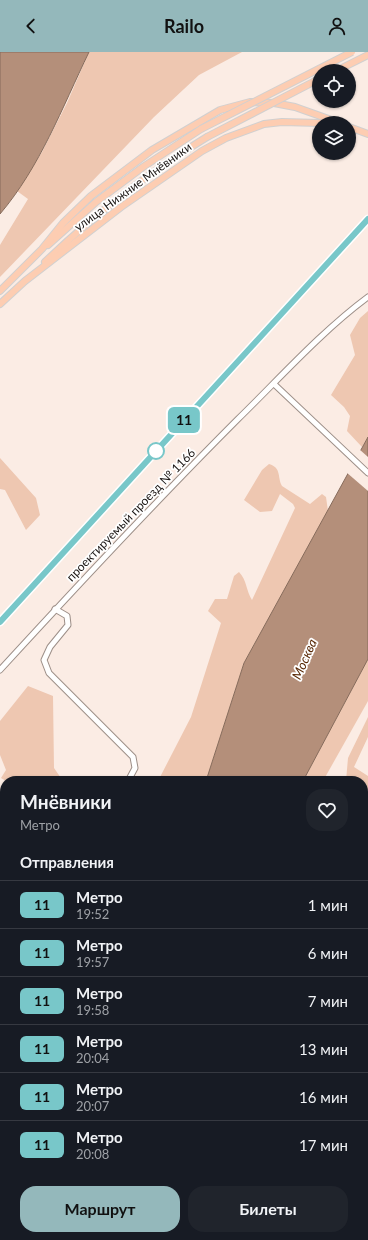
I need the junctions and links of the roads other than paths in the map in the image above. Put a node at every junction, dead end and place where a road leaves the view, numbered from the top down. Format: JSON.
{"nodes":[{"id":1,"x":352,"y":52,"type":"edge"},
{"id":2,"x":368,"y":55,"type":"edge"},
{"id":3,"x":350,"y":64,"type":"edge"},
{"id":4,"x":312,"y":83,"type":"edge"},
{"id":5,"x":320,"y":116,"type":"edge"},
{"id":6,"x":312,"y":123,"type":"edge"},
{"id":7,"x":356,"y":130,"type":"edge"},
{"id":8,"x":368,"y":134,"type":"edge"},
{"id":9,"x":42,"y":249,"type":"junction"},
{"id":10,"x":25,"y":281,"type":"junction"},
{"id":11,"x":0,"y":291,"type":"edge"},
{"id":12,"x":368,"y":297,"type":"edge"},
{"id":13,"x":0,"y":304,"type":"edge"},
{"id":14,"x":274,"y":384,"type":"junction"},
{"id":15,"x":368,"y":473,"type":"edge"},
{"id":16,"x":56,"y":609,"type":"junction"},
{"id":17,"x":0,"y":670,"type":"edge"},
{"id":18,"x":131,"y":776,"type":"edge"}],
"edges":[{"from":1,"to":9,"type":"main road","bridge":true},
{"from":2,"to":3,"type":"main road"},
{"from":4,"to":10,"type":"main road","bridge":true},
{"from":5,"to":9,"type":"main road","name":"улица Нижние Мнёвники"},
{"from":6,"to":10,"type":"main road","name":"улица Нижние Мнёвники"},
{"from":7,"to":8,"type":"main road"},
{"from":9,"to":11,"type":"main road","name":"улица Нижние Мнёвники"},
{"from":10,"to":13,"type":"main road","name":"улица Нижние Мнёвники"},
{"from":12,"to":14,"type":"street","name":"проектируемый проезд № 1166"},
{"from":14,"to":15,"type":"street"},
{"from":14,"to":16,"type":"street","name":"проектируемый проезд № 1166"},
{"from":16,"to":17,"type":"street","name":"проектируемый проезд № 1166"},
{"from":16,"to":18,"type":"street"}]}
